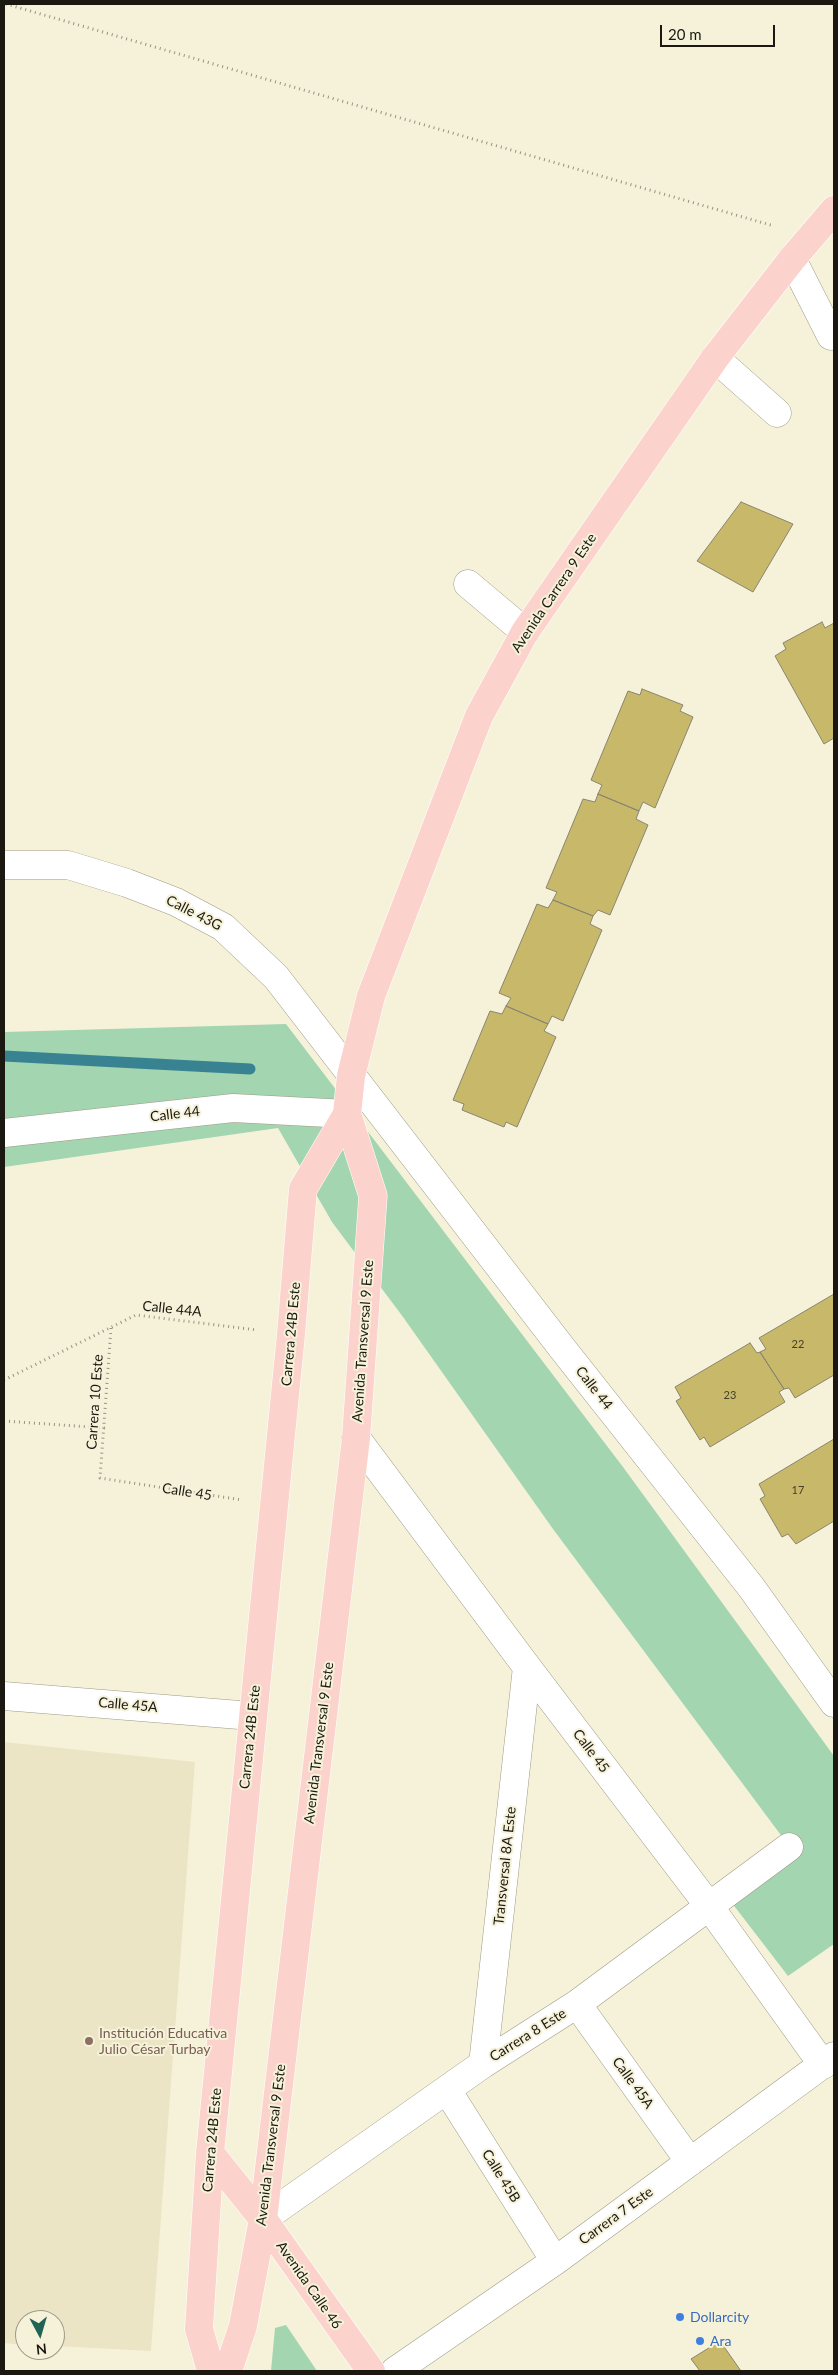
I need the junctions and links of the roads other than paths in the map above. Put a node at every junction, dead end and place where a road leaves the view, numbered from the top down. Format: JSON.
{"nodes":[{"id":1,"x":834,"y":210,"type":"edge"},
{"id":2,"x":792,"y":259,"type":"junction"},
{"id":3,"x":831,"y":336,"type":"dead end"},
{"id":4,"x":715,"y":358,"type":"junction"},
{"id":5,"x":776,"y":413,"type":"dead end"},
{"id":6,"x":468,"y":584,"type":"dead end"},
{"id":7,"x":524,"y":632,"type":"junction"},
{"id":8,"x":4,"y":865,"type":"edge"},
{"id":9,"x":351,"y":1076,"type":"junction"},
{"id":10,"x":347,"y":1114,"type":"junction"},
{"id":11,"x":4,"y":1133,"type":"edge"},
{"id":12,"x":356,"y":1438,"type":"junction"},
{"id":13,"x":527,"y":1668,"type":"junction"},
{"id":14,"x":8,"y":1692,"type":"edge"},
{"id":15,"x":834,"y":1703,"type":"edge"},
{"id":16,"x":252,"y":1716,"type":"junction"},
{"id":17,"x":789,"y":1846,"type":"dead end"},
{"id":18,"x":710,"y":1906,"type":"junction"},
{"id":19,"x":577,"y":2004,"type":"junction"},
{"id":20,"x":828,"y":2060,"type":"edge"},
{"id":21,"x":483,"y":2064,"type":"junction"},
{"id":22,"x":447,"y":2090,"type":"junction"},
{"id":23,"x":210,"y":2153,"type":"junction"},
{"id":24,"x":690,"y":2162,"type":"junction"},
{"id":25,"x":262,"y":2219,"type":"junction"},
{"id":26,"x":555,"y":2261,"type":"junction"},
{"id":27,"x":211,"y":2371,"type":"edge"},
{"id":28,"x":228,"y":2371,"type":"edge"},
{"id":29,"x":371,"y":2371,"type":"edge"},
{"id":30,"x":395,"y":2371,"type":"edge"}],
"edges":[{"from":1,"to":2,"type":"main road","name":"Avenida Carrera 9 Este"},
{"from":2,"to":3,"type":"street"},
{"from":2,"to":4,"type":"main road","name":"Avenida Carrera 9 Este"},
{"from":4,"to":5,"type":"street"},
{"from":4,"to":7,"type":"main road","name":"Avenida Carrera 9 Este"},
{"from":6,"to":7,"type":"street"},
{"from":7,"to":9,"type":"main road","name":"Avenida Carrera 9 Este"},
{"from":8,"to":9,"type":"street","name":"Calle 43G"},
{"from":9,"to":10,"type":"main road","name":"Avenida Carrera 9 Este"},
{"from":9,"to":15,"type":"street","name":"Calle 44"},
{"from":10,"to":11,"type":"street","name":"Calle 44"},
{"from":10,"to":12,"type":"main road","name":"Avenida Transversal 9 Este"},
{"from":10,"to":16,"type":"main road","name":"Carrera 24B Este"},
{"from":12,"to":13,"type":"street","name":"Calle 45"},
{"from":12,"to":25,"type":"main road","name":"Avenida Transversal 9 Este"},
{"from":13,"to":18,"type":"street","name":"Calle 45"},
{"from":13,"to":21,"type":"street","name":"Transversal 8A Este"},
{"from":14,"to":16,"type":"street","name":"Calle 45A"},
{"from":16,"to":23,"type":"main road","name":"Carrera 24B Este"},
{"from":17,"to":18,"type":"street","name":"Carrera 8 Este"},
{"from":18,"to":19,"type":"street","name":"Carrera 8 Este"},
{"from":18,"to":20,"type":"street","name":"Calle 45"},
{"from":19,"to":21,"type":"street","name":"Carrera 8 Este"},
{"from":19,"to":24,"type":"street","name":"Calle 45A"},
{"from":20,"to":24,"type":"street","name":"Carrera 7 Este"},
{"from":21,"to":22,"type":"street","name":"Carrera 8 Este"},
{"from":22,"to":25,"type":"street","name":"Carrera 8 Este"},
{"from":22,"to":26,"type":"street","name":"Calle 45B"},
{"from":23,"to":25,"type":"main road","name":"Avenida Calle 46"},
{"from":23,"to":27,"type":"main road","name":"Carrera 24B Este"},
{"from":24,"to":26,"type":"street","name":"Carrera 7 Este"},
{"from":25,"to":28,"type":"main road","name":"Avenida Transversal 9 Este"},
{"from":25,"to":29,"type":"main road","name":"Avenida Calle 46"},
{"from":26,"to":30,"type":"street","name":"Carrera 7 Este"}]}
